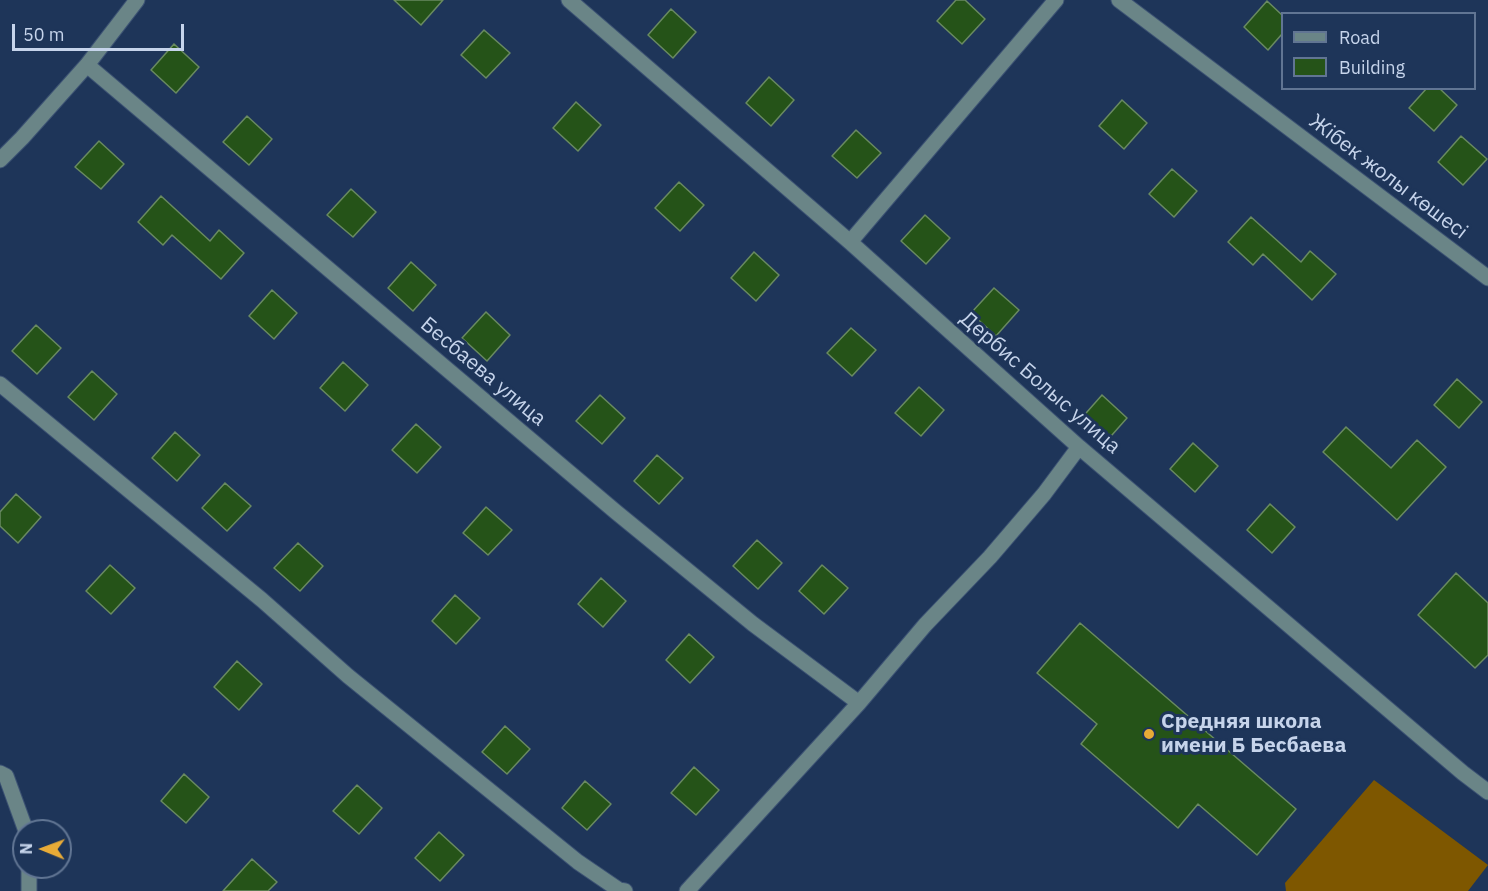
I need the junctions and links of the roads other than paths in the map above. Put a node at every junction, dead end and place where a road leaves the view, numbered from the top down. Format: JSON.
{"nodes":[{"id":1,"x":137,"y":0,"type":"edge"},
{"id":2,"x":569,"y":0,"type":"edge"},
{"id":3,"x":1056,"y":0,"type":"edge"},
{"id":4,"x":1119,"y":0,"type":"edge"},
{"id":5,"x":87,"y":65,"type":"junction"},
{"id":6,"x":0,"y":159,"type":"edge"},
{"id":7,"x":850,"y":242,"type":"junction"},
{"id":8,"x":1488,"y":278,"type":"edge"},
{"id":9,"x":0,"y":384,"type":"edge"},
{"id":10,"x":1079,"y":447,"type":"junction"},
{"id":11,"x":859,"y":703,"type":"junction"},
{"id":12,"x":0,"y":773,"type":"edge"},
{"id":13,"x":1488,"y":792,"type":"edge"},
{"id":14,"x":22,"y":819,"type":"edge"},
{"id":15,"x":625,"y":891,"type":"edge"},
{"id":16,"x":687,"y":891,"type":"edge"}],
"edges":[{"from":1,"to":5,"type":"street"},
{"from":2,"to":7,"type":"street","name":"Дербис Болыс улица"},
{"from":3,"to":7,"type":"street"},
{"from":4,"to":8,"type":"street","name":"Жібек жолы көшесі"},
{"from":5,"to":6,"type":"street"},
{"from":5,"to":11,"type":"street","name":"Бесбаева улица"},
{"from":7,"to":10,"type":"street","name":"Дербис Болыс улица"},
{"from":9,"to":15,"type":"street"},
{"from":10,"to":11,"type":"street"},
{"from":10,"to":13,"type":"street","name":"Дербис Болыс улица"},
{"from":11,"to":16,"type":"street"},
{"from":12,"to":14,"type":"street"}]}
